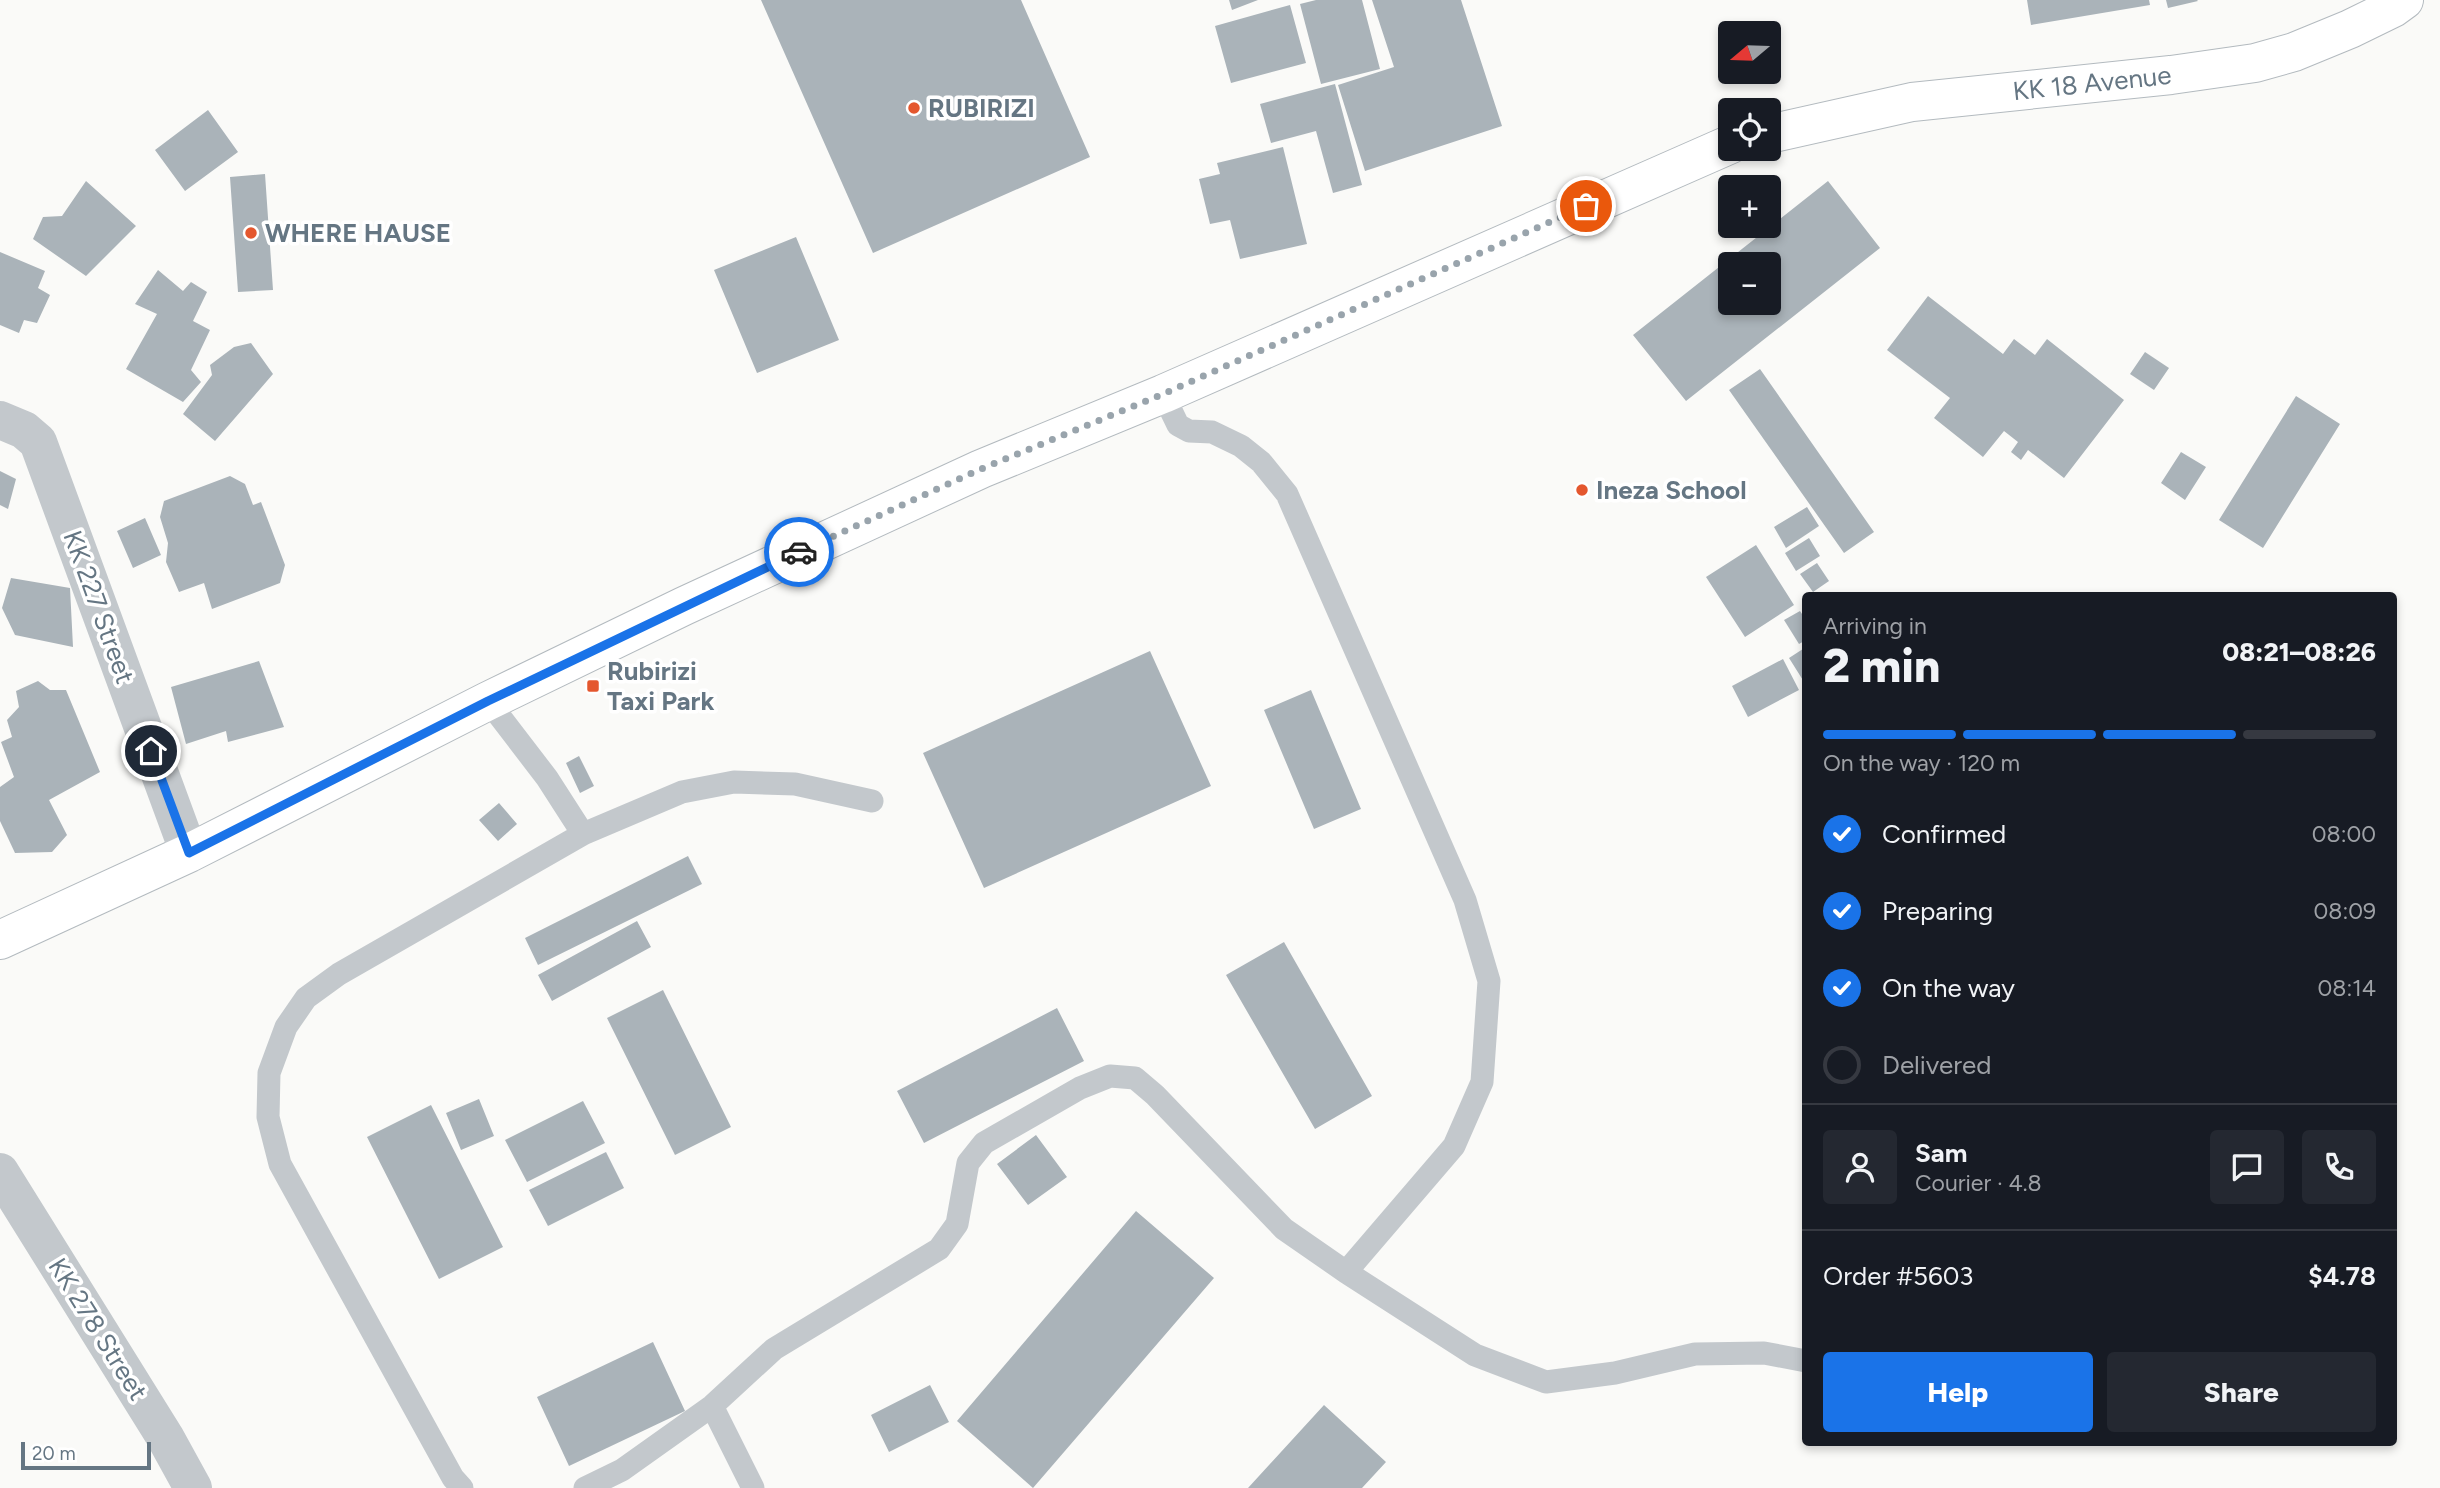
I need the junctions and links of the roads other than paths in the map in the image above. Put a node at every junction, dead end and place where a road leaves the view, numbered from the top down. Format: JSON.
{"nodes":[{"id":1,"x":2404,"y":0,"type":"edge"},
{"id":2,"x":1781,"y":131,"type":"edge"},
{"id":3,"x":1718,"y":150,"type":"edge"},
{"id":4,"x":1163,"y":394,"type":"junction"},
{"id":5,"x":0,"y":421,"type":"edge"},
{"id":6,"x":488,"y":701,"type":"junction"},
{"id":7,"x":872,"y":801,"type":"dead end"},
{"id":8,"x":583,"y":834,"type":"junction"},
{"id":9,"x":189,"y":853,"type":"junction"},
{"id":10,"x":0,"y":940,"type":"edge"},
{"id":11,"x":0,"y":1172,"type":"edge"},
{"id":12,"x":1346,"y":1272,"type":"junction"},
{"id":13,"x":1802,"y":1360,"type":"edge"},
{"id":14,"x":712,"y":1406,"type":"junction"},
{"id":15,"x":193,"y":1488,"type":"edge"},
{"id":16,"x":462,"y":1488,"type":"edge"},
{"id":17,"x":585,"y":1488,"type":"edge"},
{"id":18,"x":753,"y":1488,"type":"edge"}],
"edges":[{"from":1,"to":2,"type":"main road","name":"KK 18 Avenue"},
{"from":3,"to":4,"type":"main road"},
{"from":4,"to":6,"type":"main road"},
{"from":4,"to":12,"type":"lane"},
{"from":5,"to":9,"type":"street","name":"KK 227 Street"},
{"from":6,"to":8,"type":"lane"},
{"from":6,"to":9,"type":"main road"},
{"from":7,"to":8,"type":"lane"},
{"from":8,"to":16,"type":"lane"},
{"from":9,"to":10,"type":"main road"},
{"from":11,"to":15,"type":"street","name":"KK 278 Street"},
{"from":12,"to":13,"type":"lane"},
{"from":12,"to":14,"type":"lane"},
{"from":14,"to":17,"type":"lane"},
{"from":14,"to":18,"type":"lane"}]}
